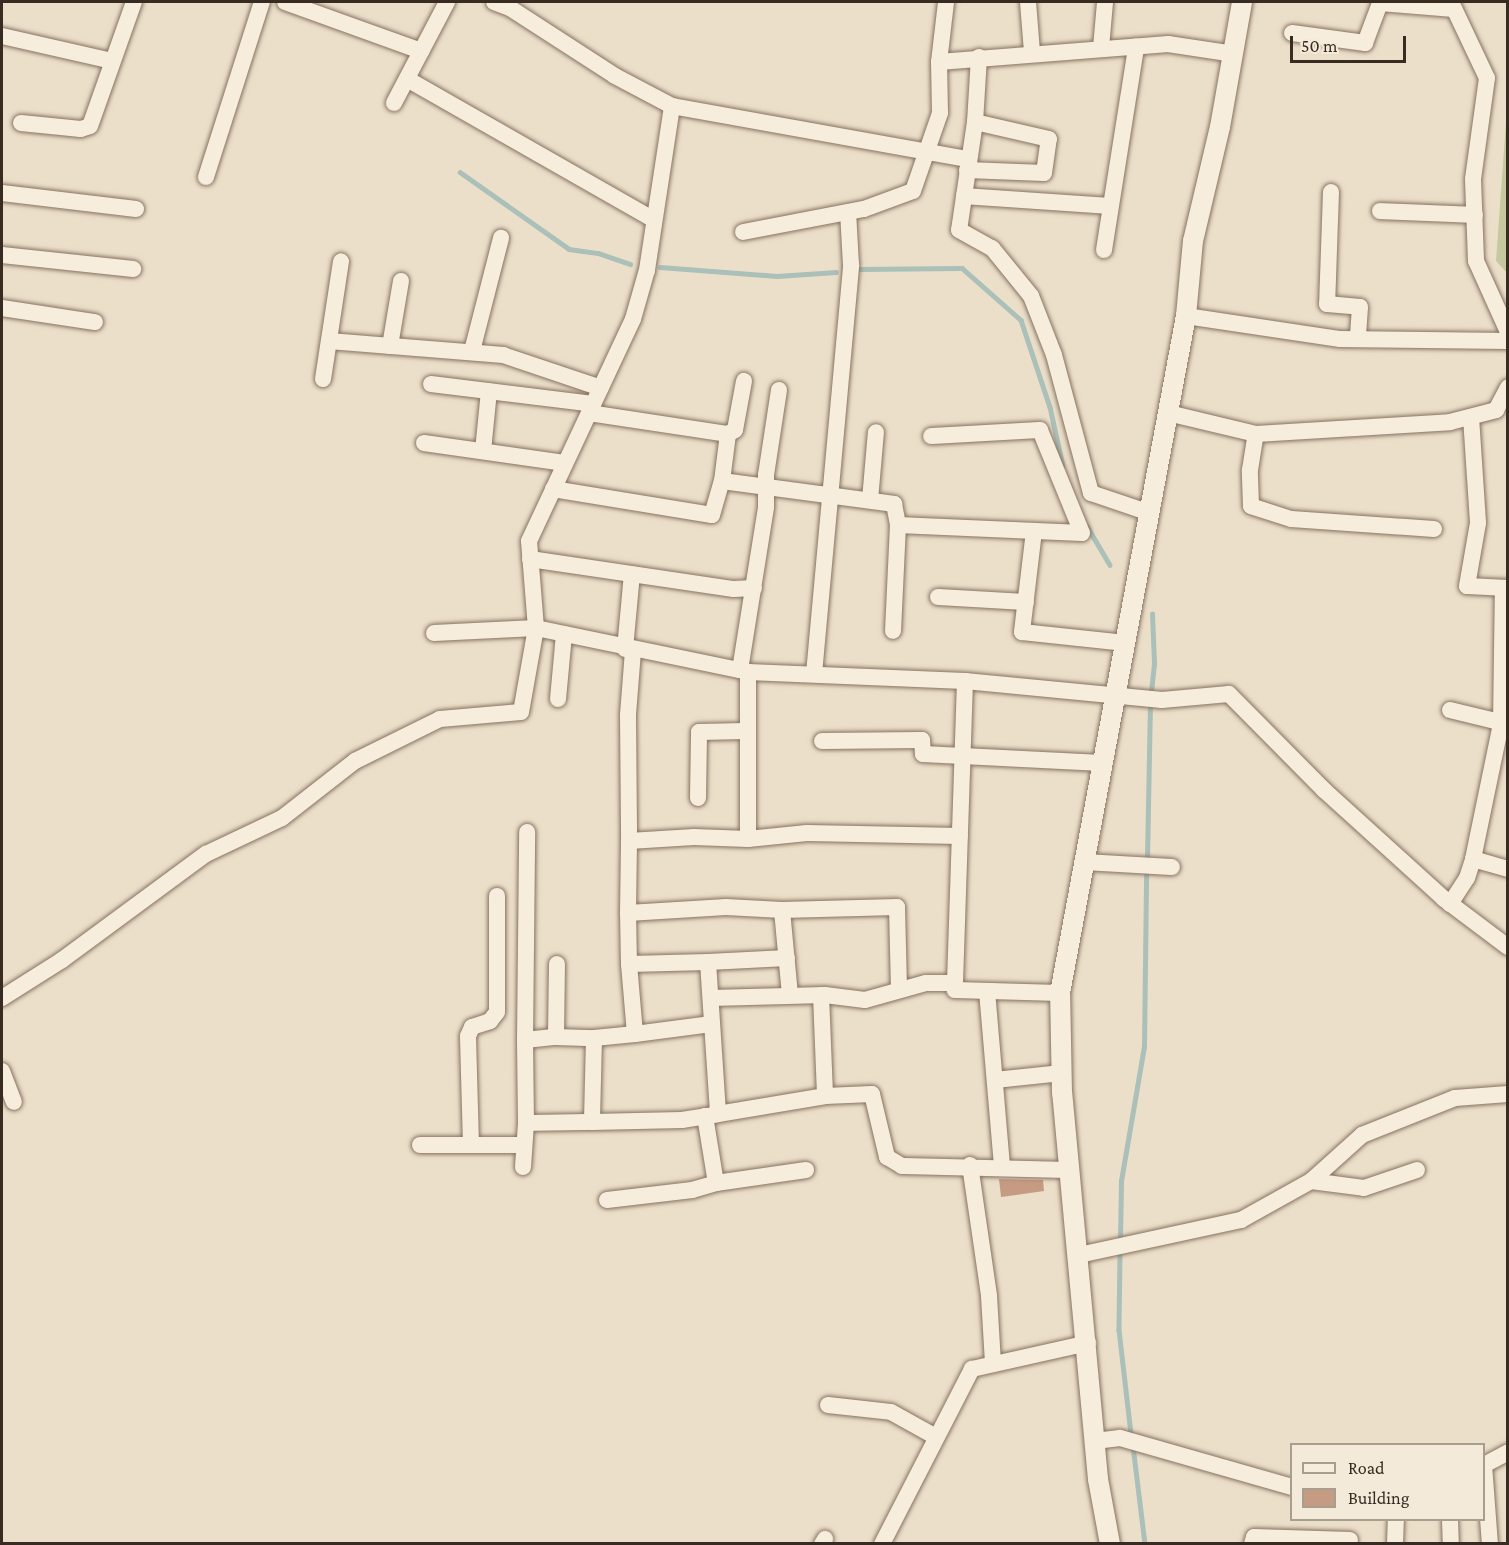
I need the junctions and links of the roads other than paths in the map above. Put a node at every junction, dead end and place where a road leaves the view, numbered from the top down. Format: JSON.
{"nodes":[{"id":1,"x":262,"y":2,"type":"edge"},
{"id":2,"x":285,"y":2,"type":"edge"},
{"id":3,"x":447,"y":2,"type":"edge"},
{"id":4,"x":494,"y":2,"type":"edge"},
{"id":5,"x":946,"y":2,"type":"edge"},
{"id":6,"x":1028,"y":2,"type":"edge"},
{"id":7,"x":1105,"y":2,"type":"edge"},
{"id":8,"x":1242,"y":2,"type":"edge"},
{"id":9,"x":1453,"y":5,"type":"edge"},
{"id":10,"x":131,"y":8,"type":"edge"},
{"id":11,"x":1292,"y":33,"type":"dead end"},
{"id":12,"x":2,"y":36,"type":"edge"},
{"id":13,"x":1136,"y":47,"type":"junction"},
{"id":14,"x":1101,"y":48,"type":"junction"},
{"id":15,"x":421,"y":51,"type":"junction"},
{"id":16,"x":1032,"y":52,"type":"junction"},
{"id":17,"x":1234,"y":54,"type":"junction"},
{"id":18,"x":979,"y":57,"type":"junction"},
{"id":19,"x":112,"y":61,"type":"junction"},
{"id":20,"x":939,"y":62,"type":"junction"},
{"id":21,"x":407,"y":79,"type":"junction"},
{"id":22,"x":394,"y":103,"type":"dead end"},
{"id":23,"x":672,"y":106,"type":"junction"},
{"id":24,"x":975,"y":122,"type":"junction"},
{"id":25,"x":21,"y":123,"type":"dead end"},
{"id":26,"x":927,"y":152,"type":"junction"},
{"id":27,"x":968,"y":164,"type":"junction"},
{"id":28,"x":206,"y":177,"type":"dead end"},
{"id":29,"x":1331,"y":192,"type":"dead end"},
{"id":30,"x":2,"y":193,"type":"edge"},
{"id":31,"x":964,"y":196,"type":"junction"},
{"id":32,"x":1110,"y":206,"type":"junction"},
{"id":33,"x":136,"y":209,"type":"dead end"},
{"id":34,"x":1380,"y":211,"type":"dead end"},
{"id":35,"x":848,"y":212,"type":"junction"},
{"id":36,"x":1475,"y":215,"type":"junction"},
{"id":37,"x":654,"y":220,"type":"junction"},
{"id":38,"x":743,"y":232,"type":"dead end"},
{"id":39,"x":501,"y":238,"type":"dead end"},
{"id":40,"x":1104,"y":250,"type":"dead end"},
{"id":41,"x":2,"y":255,"type":"edge"},
{"id":42,"x":341,"y":261,"type":"dead end"},
{"id":43,"x":134,"y":269,"type":"dead end"},
{"id":44,"x":401,"y":281,"type":"dead end"},
{"id":45,"x":2,"y":308,"type":"edge"},
{"id":46,"x":1186,"y":316,"type":"junction"},
{"id":47,"x":95,"y":322,"type":"dead end"},
{"id":48,"x":1508,"y":332,"type":"edge"},
{"id":49,"x":1358,"y":339,"type":"junction"},
{"id":50,"x":329,"y":341,"type":"junction"},
{"id":51,"x":1508,"y":341,"type":"edge"},
{"id":52,"x":390,"y":346,"type":"junction"},
{"id":53,"x":472,"y":351,"type":"junction"},
{"id":54,"x":322,"y":379,"type":"dead end"},
{"id":55,"x":744,"y":381,"type":"dead end"},
{"id":56,"x":431,"y":384,"type":"dead end"},
{"id":57,"x":1508,"y":387,"type":"edge"},
{"id":58,"x":601,"y":388,"type":"junction"},
{"id":59,"x":779,"y":390,"type":"dead end"},
{"id":60,"x":489,"y":391,"type":"junction"},
{"id":61,"x":591,"y":408,"type":"junction"},
{"id":62,"x":1168,"y":413,"type":"junction"},
{"id":63,"x":1471,"y":417,"type":"junction"},
{"id":64,"x":876,"y":432,"type":"dead end"},
{"id":65,"x":728,"y":434,"type":"junction"},
{"id":66,"x":1256,"y":434,"type":"junction"},
{"id":67,"x":931,"y":436,"type":"dead end"},
{"id":68,"x":424,"y":443,"type":"dead end"},
{"id":69,"x":483,"y":451,"type":"junction"},
{"id":70,"x":565,"y":463,"type":"junction"},
{"id":71,"x":722,"y":481,"type":"junction"},
{"id":72,"x":766,"y":487,"type":"junction"},
{"id":73,"x":553,"y":489,"type":"junction"},
{"id":74,"x":832,"y":495,"type":"junction"},
{"id":75,"x":870,"y":500,"type":"junction"},
{"id":76,"x":1149,"y":513,"type":"junction"},
{"id":77,"x":898,"y":525,"type":"junction"},
{"id":78,"x":1434,"y":529,"type":"dead end"},
{"id":79,"x":1034,"y":531,"type":"junction"},
{"id":80,"x":530,"y":559,"type":"junction"},
{"id":81,"x":632,"y":574,"type":"junction"},
{"id":82,"x":754,"y":588,"type":"junction"},
{"id":83,"x":1505,"y":589,"type":"edge"},
{"id":84,"x":938,"y":597,"type":"dead end"},
{"id":85,"x":1026,"y":602,"type":"junction"},
{"id":86,"x":536,"y":628,"type":"junction"},
{"id":87,"x":893,"y":631,"type":"dead end"},
{"id":88,"x":434,"y":633,"type":"dead end"},
{"id":89,"x":564,"y":634,"type":"junction"},
{"id":90,"x":1125,"y":643,"type":"junction"},
{"id":91,"x":629,"y":650,"type":"junction"},
{"id":92,"x":1505,"y":658,"type":"edge"},
{"id":93,"x":744,"y":671,"type":"junction"},
{"id":94,"x":814,"y":674,"type":"junction"},
{"id":95,"x":965,"y":681,"type":"junction"},
{"id":96,"x":1115,"y":693,"type":"junction"},
{"id":97,"x":558,"y":699,"type":"dead end"},
{"id":98,"x":1450,"y":710,"type":"dead end"},
{"id":99,"x":1504,"y":724,"type":"edge"},
{"id":100,"x":745,"y":732,"type":"junction"},
{"id":101,"x":822,"y":741,"type":"dead end"},
{"id":102,"x":962,"y":758,"type":"junction"},
{"id":103,"x":1102,"y":764,"type":"junction"},
{"id":104,"x":698,"y":798,"type":"dead end"},
{"id":105,"x":527,"y":832,"type":"dead end"},
{"id":106,"x":960,"y":836,"type":"junction"},
{"id":107,"x":748,"y":839,"type":"junction"},
{"id":108,"x":629,"y":842,"type":"junction"},
{"id":109,"x":1473,"y":859,"type":"junction"},
{"id":110,"x":1084,"y":862,"type":"junction"},
{"id":111,"x":1172,"y":867,"type":"dead end"},
{"id":112,"x":1508,"y":869,"type":"edge"},
{"id":113,"x":497,"y":896,"type":"dead end"},
{"id":114,"x":1450,"y":904,"type":"junction"},
{"id":115,"x":782,"y":910,"type":"junction"},
{"id":116,"x":628,"y":913,"type":"junction"},
{"id":117,"x":1508,"y":947,"type":"edge"},
{"id":118,"x":787,"y":958,"type":"junction"},
{"id":119,"x":708,"y":962,"type":"junction"},
{"id":120,"x":556,"y":964,"type":"dead end"},
{"id":121,"x":629,"y":964,"type":"junction"},
{"id":122,"x":956,"y":983,"type":"junction"},
{"id":123,"x":899,"y":988,"type":"junction"},
{"id":124,"x":987,"y":991,"type":"junction"},
{"id":125,"x":1060,"y":993,"type":"junction"},
{"id":126,"x":790,"y":995,"type":"junction"},
{"id":127,"x":821,"y":995,"type":"junction"},
{"id":128,"x":2,"y":998,"type":"edge"},
{"id":129,"x":711,"y":998,"type":"junction"},
{"id":130,"x":711,"y":1024,"type":"junction"},
{"id":131,"x":635,"y":1034,"type":"junction"},
{"id":132,"x":556,"y":1037,"type":"junction"},
{"id":133,"x":594,"y":1038,"type":"junction"},
{"id":134,"x":525,"y":1040,"type":"junction"},
{"id":135,"x":2,"y":1071,"type":"edge"},
{"id":136,"x":1062,"y":1073,"type":"junction"},
{"id":137,"x":995,"y":1080,"type":"junction"},
{"id":138,"x":1508,"y":1094,"type":"edge"},
{"id":139,"x":825,"y":1096,"type":"junction"},
{"id":140,"x":14,"y":1102,"type":"dead end"},
{"id":141,"x":712,"y":1115,"type":"junction"},
{"id":142,"x":592,"y":1122,"type":"junction"},
{"id":143,"x":526,"y":1123,"type":"junction"},
{"id":144,"x":420,"y":1145,"type":"dead end"},
{"id":145,"x":471,"y":1145,"type":"junction"},
{"id":146,"x":524,"y":1145,"type":"junction"},
{"id":147,"x":970,"y":1165,"type":"junction"},
{"id":148,"x":523,"y":1167,"type":"dead end"},
{"id":149,"x":1002,"y":1167,"type":"junction"},
{"id":150,"x":806,"y":1170,"type":"dead end"},
{"id":151,"x":1070,"y":1170,"type":"junction"},
{"id":152,"x":1417,"y":1170,"type":"dead end"},
{"id":153,"x":1311,"y":1181,"type":"junction"},
{"id":154,"x":716,"y":1183,"type":"junction"},
{"id":155,"x":607,"y":1200,"type":"dead end"},
{"id":156,"x":1079,"y":1255,"type":"junction"},
{"id":157,"x":1088,"y":1343,"type":"junction"},
{"id":158,"x":993,"y":1364,"type":"junction"},
{"id":159,"x":828,"y":1406,"type":"dead end"},
{"id":160,"x":936,"y":1437,"type":"junction"},
{"id":161,"x":1095,"y":1441,"type":"junction"},
{"id":162,"x":1508,"y":1452,"type":"edge"},
{"id":163,"x":1485,"y":1464,"type":"edge"},
{"id":164,"x":1485,"y":1478,"type":"edge"},
{"id":165,"x":1290,"y":1486,"type":"edge"},
{"id":166,"x":1396,"y":1521,"type":"edge"},
{"id":167,"x":1450,"y":1521,"type":"edge"},
{"id":168,"x":1350,"y":1540,"type":"dead end"},
{"id":169,"x":882,"y":1544,"type":"edge"},
{"id":170,"x":1110,"y":1544,"type":"edge"},
{"id":171,"x":1252,"y":1544,"type":"edge"},
{"id":172,"x":1395,"y":1544,"type":"edge"},
{"id":173,"x":1451,"y":1544,"type":"edge"},
{"id":174,"x":1490,"y":1544,"type":"edge"}],
"edges":[{"from":1,"to":28,"type":"street"},
{"from":2,"to":15,"type":"street"},
{"from":3,"to":15,"type":"street"},
{"from":4,"to":23,"type":"street"},
{"from":5,"to":20,"type":"street"},
{"from":6,"to":16,"type":"street"},
{"from":7,"to":14,"type":"street"},
{"from":8,"to":17,"type":"street"},
{"from":9,"to":11,"type":"street"},
{"from":9,"to":36,"type":"street"},
{"from":10,"to":19,"type":"street"},
{"from":12,"to":19,"type":"street"},
{"from":13,"to":14,"type":"street"},
{"from":13,"to":17,"type":"street"},
{"from":13,"to":32,"type":"street"},
{"from":14,"to":16,"type":"street"},
{"from":15,"to":21,"type":"street"},
{"from":16,"to":18,"type":"street"},
{"from":17,"to":46,"type":"street"},
{"from":18,"to":20,"type":"street"},
{"from":18,"to":24,"type":"street"},
{"from":19,"to":25,"type":"street"},
{"from":20,"to":26,"type":"street"},
{"from":21,"to":22,"type":"street"},
{"from":21,"to":37,"type":"street"},
{"from":23,"to":26,"type":"street"},
{"from":23,"to":37,"type":"street"},
{"from":24,"to":27,"type":"street"},
{"from":24,"to":27,"type":"street"},
{"from":26,"to":27,"type":"street"},
{"from":26,"to":35,"type":"street"},
{"from":27,"to":31,"type":"street"},
{"from":29,"to":49,"type":"street"},
{"from":30,"to":33,"type":"street"},
{"from":31,"to":32,"type":"street"},
{"from":31,"to":76,"type":"street"},
{"from":32,"to":40,"type":"street"},
{"from":34,"to":36,"type":"street"},
{"from":35,"to":38,"type":"street"},
{"from":35,"to":74,"type":"street"},
{"from":36,"to":48,"type":"street"},
{"from":37,"to":58,"type":"street"},
{"from":39,"to":53,"type":"street"},
{"from":41,"to":43,"type":"street"},
{"from":42,"to":50,"type":"street"},
{"from":44,"to":52,"type":"street"},
{"from":45,"to":47,"type":"street"},
{"from":46,"to":49,"type":"street"},
{"from":46,"to":62,"type":"street"},
{"from":49,"to":51,"type":"street"},
{"from":50,"to":52,"type":"street"},
{"from":50,"to":54,"type":"street"},
{"from":52,"to":53,"type":"street"},
{"from":53,"to":58,"type":"street"},
{"from":55,"to":65,"type":"street"},
{"from":56,"to":60,"type":"street"},
{"from":57,"to":63,"type":"street"},
{"from":58,"to":61,"type":"street"},
{"from":59,"to":72,"type":"street"},
{"from":60,"to":61,"type":"street"},
{"from":60,"to":69,"type":"street"},
{"from":61,"to":65,"type":"street"},
{"from":61,"to":70,"type":"street"},
{"from":62,"to":66,"type":"street"},
{"from":62,"to":76,"type":"street"},
{"from":63,"to":66,"type":"street"},
{"from":63,"to":83,"type":"street"},
{"from":64,"to":75,"type":"street"},
{"from":65,"to":71,"type":"street"},
{"from":66,"to":78,"type":"street"},
{"from":67,"to":79,"type":"street"},
{"from":68,"to":69,"type":"street"},
{"from":69,"to":70,"type":"street"},
{"from":70,"to":73,"type":"street"},
{"from":71,"to":72,"type":"street"},
{"from":71,"to":73,"type":"street"},
{"from":72,"to":74,"type":"street"},
{"from":72,"to":82,"type":"street"},
{"from":73,"to":80,"type":"street"},
{"from":74,"to":75,"type":"street"},
{"from":74,"to":94,"type":"street"},
{"from":75,"to":77,"type":"street"},
{"from":76,"to":90,"type":"street"},
{"from":77,"to":79,"type":"street"},
{"from":77,"to":87,"type":"street"},
{"from":79,"to":85,"type":"street"},
{"from":80,"to":81,"type":"street"},
{"from":80,"to":86,"type":"street"},
{"from":81,"to":82,"type":"street"},
{"from":81,"to":91,"type":"street"},
{"from":82,"to":93,"type":"street"},
{"from":83,"to":92,"type":"street"},
{"from":84,"to":85,"type":"street"},
{"from":85,"to":90,"type":"street"},
{"from":86,"to":88,"type":"street"},
{"from":86,"to":89,"type":"street"},
{"from":86,"to":128,"type":"street"},
{"from":89,"to":91,"type":"street"},
{"from":89,"to":97,"type":"street"},
{"from":90,"to":96,"type":"street"},
{"from":91,"to":93,"type":"street"},
{"from":91,"to":108,"type":"street"},
{"from":92,"to":99,"type":"street"},
{"from":93,"to":94,"type":"street"},
{"from":93,"to":100,"type":"street"},
{"from":94,"to":95,"type":"street"},
{"from":95,"to":96,"type":"street"},
{"from":95,"to":102,"type":"street"},
{"from":96,"to":103,"type":"street"},
{"from":96,"to":114,"type":"street"},
{"from":98,"to":99,"type":"street"},
{"from":99,"to":109,"type":"street"},
{"from":100,"to":104,"type":"street"},
{"from":100,"to":107,"type":"street"},
{"from":101,"to":102,"type":"street"},
{"from":102,"to":103,"type":"street"},
{"from":102,"to":106,"type":"street"},
{"from":103,"to":110,"type":"street"},
{"from":105,"to":134,"type":"street"},
{"from":106,"to":107,"type":"street"},
{"from":106,"to":122,"type":"street"},
{"from":107,"to":108,"type":"street"},
{"from":108,"to":116,"type":"street"},
{"from":109,"to":112,"type":"street"},
{"from":109,"to":114,"type":"street"},
{"from":110,"to":111,"type":"street"},
{"from":110,"to":125,"type":"street"},
{"from":113,"to":145,"type":"street"},
{"from":114,"to":117,"type":"street"},
{"from":115,"to":116,"type":"street"},
{"from":115,"to":118,"type":"street"},
{"from":115,"to":123,"type":"street"},
{"from":116,"to":121,"type":"street"},
{"from":118,"to":119,"type":"street"},
{"from":118,"to":126,"type":"street"},
{"from":119,"to":121,"type":"street"},
{"from":119,"to":129,"type":"street"},
{"from":120,"to":132,"type":"street"},
{"from":121,"to":131,"type":"street"},
{"from":122,"to":123,"type":"street"},
{"from":122,"to":124,"type":"street"},
{"from":123,"to":127,"type":"street"},
{"from":124,"to":125,"type":"street"},
{"from":124,"to":137,"type":"street"},
{"from":125,"to":136,"type":"street"},
{"from":126,"to":127,"type":"street"},
{"from":126,"to":129,"type":"street"},
{"from":127,"to":139,"type":"street"},
{"from":129,"to":130,"type":"street"},
{"from":130,"to":131,"type":"street"},
{"from":130,"to":141,"type":"street"},
{"from":131,"to":133,"type":"street"},
{"from":132,"to":133,"type":"street"},
{"from":132,"to":134,"type":"street"},
{"from":133,"to":142,"type":"street"},
{"from":134,"to":143,"type":"street"},
{"from":135,"to":140,"type":"street"},
{"from":136,"to":137,"type":"street"},
{"from":136,"to":151,"type":"street"},
{"from":137,"to":149,"type":"street"},
{"from":138,"to":153,"type":"street"},
{"from":139,"to":141,"type":"street"},
{"from":139,"to":147,"type":"street"},
{"from":141,"to":142,"type":"street"},
{"from":141,"to":154,"type":"street"},
{"from":142,"to":143,"type":"street"},
{"from":143,"to":146,"type":"street"},
{"from":144,"to":145,"type":"street"},
{"from":145,"to":146,"type":"street"},
{"from":146,"to":148,"type":"street"},
{"from":147,"to":149,"type":"street"},
{"from":147,"to":158,"type":"street"},
{"from":149,"to":151,"type":"street"},
{"from":150,"to":154,"type":"street"},
{"from":151,"to":156,"type":"street"},
{"from":152,"to":153,"type":"street"},
{"from":153,"to":156,"type":"street"},
{"from":154,"to":155,"type":"street"},
{"from":156,"to":157,"type":"street"},
{"from":157,"to":158,"type":"street"},
{"from":157,"to":161,"type":"street"},
{"from":158,"to":160,"type":"street"},
{"from":159,"to":160,"type":"street"},
{"from":160,"to":169,"type":"street"},
{"from":161,"to":165,"type":"street"},
{"from":161,"to":170,"type":"street"},
{"from":162,"to":163,"type":"street"},
{"from":164,"to":174,"type":"street"},
{"from":166,"to":172,"type":"street"},
{"from":167,"to":173,"type":"street"},
{"from":168,"to":171,"type":"street"}]}
